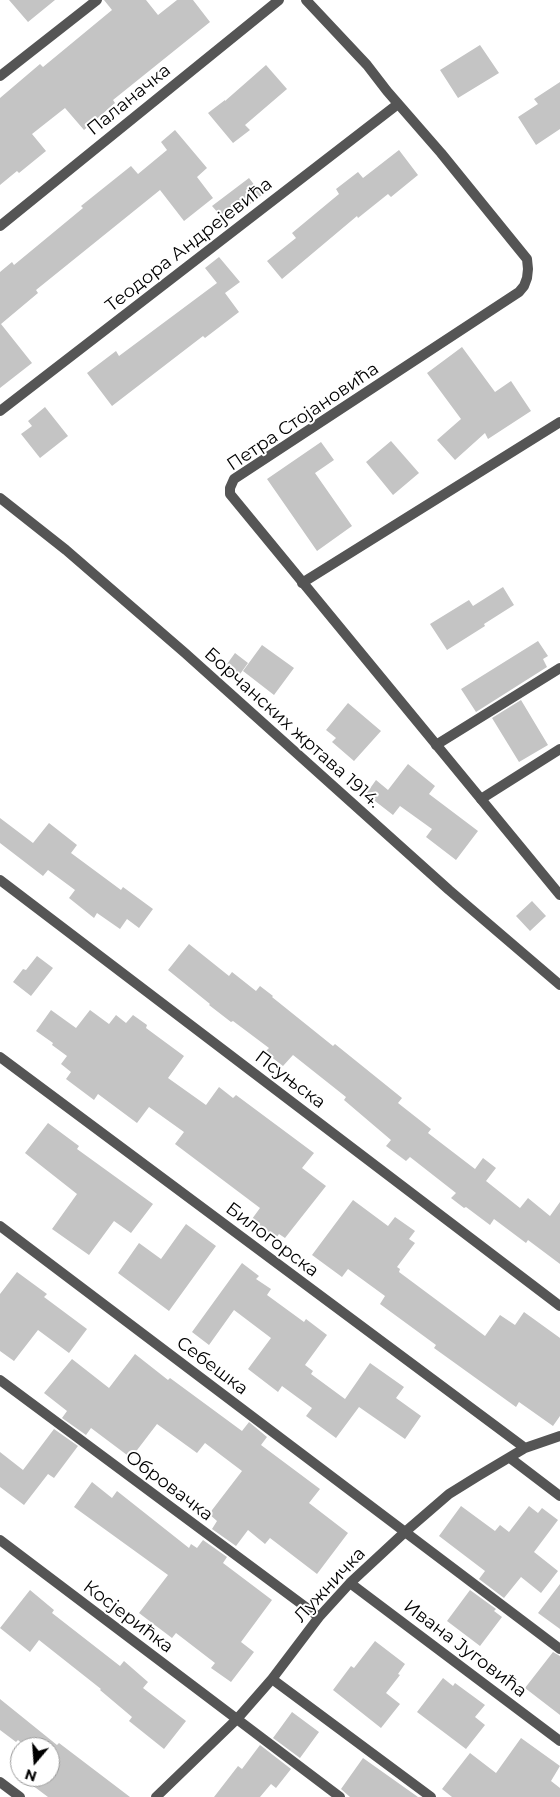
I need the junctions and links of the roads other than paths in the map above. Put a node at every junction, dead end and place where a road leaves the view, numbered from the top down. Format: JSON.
{"nodes":[{"id":1,"x":96,"y":0,"type":"edge"},
{"id":2,"x":279,"y":0,"type":"edge"},
{"id":3,"x":306,"y":0,"type":"edge"},
{"id":4,"x":0,"y":76,"type":"edge"},
{"id":5,"x":398,"y":104,"type":"junction"},
{"id":6,"x":0,"y":226,"type":"edge"},
{"id":7,"x":0,"y":411,"type":"edge"},
{"id":8,"x":560,"y":422,"type":"edge"},
{"id":9,"x":0,"y":498,"type":"edge"},
{"id":10,"x":302,"y":583,"type":"junction"},
{"id":11,"x":560,"y":668,"type":"edge"},
{"id":12,"x":436,"y":745,"type":"junction"},
{"id":13,"x":560,"y":749,"type":"edge"},
{"id":14,"x":481,"y":799,"type":"junction"},
{"id":15,"x":0,"y":880,"type":"edge"},
{"id":16,"x":560,"y":895,"type":"edge"},
{"id":17,"x":560,"y":985,"type":"edge"},
{"id":18,"x":0,"y":1057,"type":"edge"},
{"id":19,"x":0,"y":1226,"type":"edge"},
{"id":20,"x":560,"y":1306,"type":"edge"},
{"id":21,"x":0,"y":1380,"type":"edge"},
{"id":22,"x":560,"y":1436,"type":"edge"},
{"id":23,"x":525,"y":1448,"type":"junction"},
{"id":24,"x":510,"y":1458,"type":"junction"},
{"id":25,"x":560,"y":1496,"type":"edge"},
{"id":26,"x":405,"y":1532,"type":"junction"},
{"id":27,"x":0,"y":1540,"type":"edge"},
{"id":28,"x":350,"y":1583,"type":"junction"},
{"id":29,"x":319,"y":1617,"type":"junction"},
{"id":30,"x":560,"y":1649,"type":"edge"},
{"id":31,"x":272,"y":1679,"type":"junction"},
{"id":32,"x":237,"y":1719,"type":"junction"},
{"id":33,"x":560,"y":1741,"type":"edge"},
{"id":34,"x":0,"y":1782,"type":"edge"},
{"id":35,"x":20,"y":1797,"type":"edge"},
{"id":36,"x":156,"y":1797,"type":"edge"},
{"id":37,"x":340,"y":1797,"type":"edge"},
{"id":38,"x":431,"y":1797,"type":"edge"}],
"edges":[{"from":1,"to":4,"type":"street"},
{"from":2,"to":6,"type":"street","name":"Паланачка"},
{"from":3,"to":5,"type":"street","name":"Петра Стојановића"},
{"from":5,"to":7,"type":"street","name":"Теодора Андрејевића"},
{"from":5,"to":10,"type":"street","name":"Петра Стојановића"},
{"from":8,"to":10,"type":"street"},
{"from":9,"to":17,"type":"street","name":"Борчанских жртава 1914."},
{"from":10,"to":12,"type":"street","name":"Петра Стојановића"},
{"from":11,"to":12,"type":"street"},
{"from":12,"to":14,"type":"street","name":"Петра Стојановића"},
{"from":13,"to":14,"type":"street"},
{"from":14,"to":16,"type":"street","name":"Петра Стојановића"},
{"from":15,"to":20,"type":"street","name":"Псуњска"},
{"from":18,"to":23,"type":"street","name":"Билогорска"},
{"from":19,"to":26,"type":"street","name":"Себешка"},
{"from":21,"to":29,"type":"street","name":"Обровачка"},
{"from":22,"to":23,"type":"street","name":"Лужничка"},
{"from":23,"to":24,"type":"street","name":"Лужничка"},
{"from":24,"to":25,"type":"street"},
{"from":24,"to":26,"type":"street","name":"Лужничка"},
{"from":26,"to":28,"type":"street","name":"Лужничка"},
{"from":26,"to":30,"type":"street","name":"Себешка"},
{"from":27,"to":32,"type":"street","name":"Косјерићка"},
{"from":28,"to":29,"type":"street","name":"Лужничка"},
{"from":28,"to":33,"type":"street","name":"Ивана Југовића"},
{"from":29,"to":31,"type":"street","name":"Лужничка"},
{"from":31,"to":32,"type":"street","name":"Лужничка"},
{"from":31,"to":38,"type":"street"},
{"from":32,"to":36,"type":"street","name":"Лужничка"},
{"from":32,"to":37,"type":"street","name":"Косјерићка"},
{"from":34,"to":35,"type":"street"}]}
